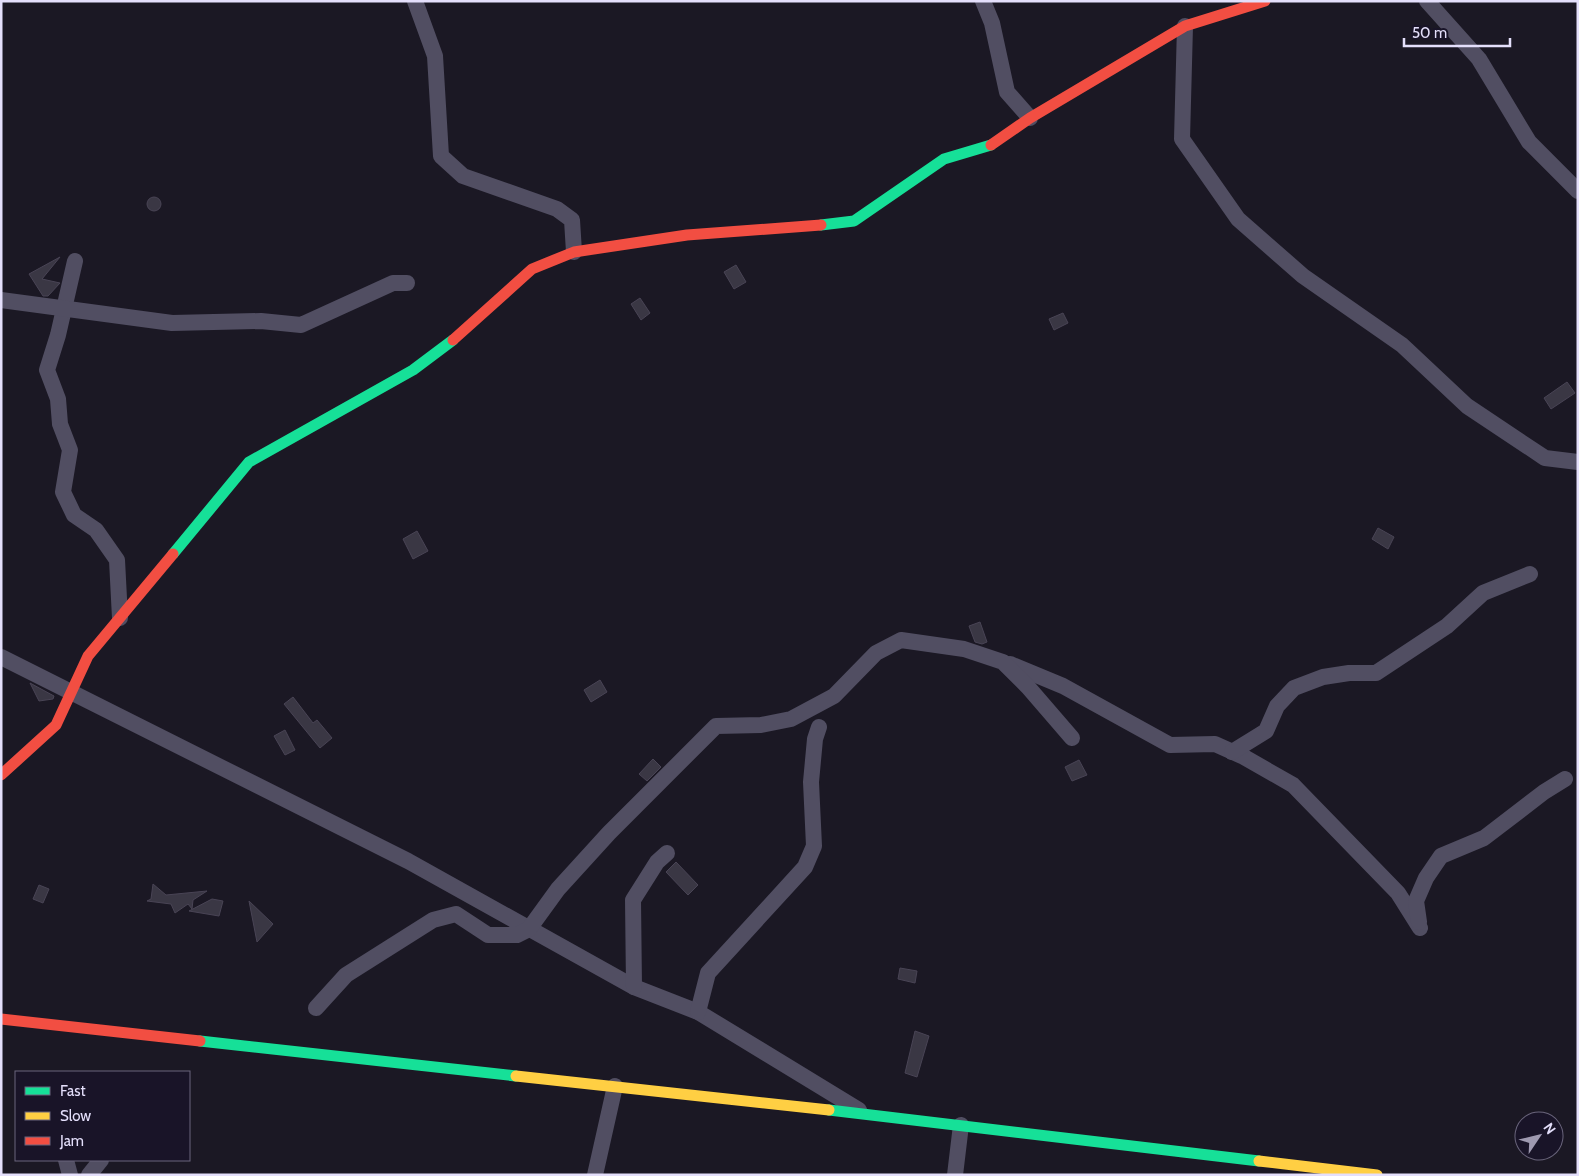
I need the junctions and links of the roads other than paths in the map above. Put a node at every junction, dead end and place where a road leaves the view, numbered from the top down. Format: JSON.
{"nodes":[{"id":1,"x":415,"y":1,"type":"edge"},
{"id":2,"x":983,"y":1,"type":"edge"},
{"id":3,"x":1265,"y":1,"type":"edge"},
{"id":4,"x":1426,"y":1,"type":"edge"},
{"id":5,"x":1185,"y":26,"type":"junction"},
{"id":6,"x":1030,"y":118,"type":"junction"},
{"id":7,"x":1578,"y":191,"type":"edge"},
{"id":8,"x":574,"y":252,"type":"junction"},
{"id":9,"x":75,"y":261,"type":"dead end"},
{"id":10,"x":407,"y":283,"type":"dead end"},
{"id":11,"x":1,"y":300,"type":"edge"},
{"id":12,"x":65,"y":307,"type":"junction"},
{"id":13,"x":1578,"y":462,"type":"edge"},
{"id":14,"x":1530,"y":574,"type":"dead end"},
{"id":15,"x":120,"y":618,"type":"junction"},
{"id":16,"x":1,"y":657,"type":"edge"},
{"id":17,"x":1003,"y":662,"type":"junction"},
{"id":18,"x":72,"y":691,"type":"junction"},
{"id":19,"x":819,"y":727,"type":"dead end"},
{"id":20,"x":1072,"y":738,"type":"dead end"},
{"id":21,"x":1232,"y":752,"type":"junction"},
{"id":22,"x":1,"y":775,"type":"edge"},
{"id":23,"x":1566,"y":779,"type":"dead end"},
{"id":24,"x":667,"y":853,"type":"dead end"},
{"id":25,"x":529,"y":929,"type":"junction"},
{"id":26,"x":634,"y":987,"type":"junction"},
{"id":27,"x":316,"y":1008,"type":"dead end"},
{"id":28,"x":698,"y":1012,"type":"junction"},
{"id":29,"x":1,"y":1019,"type":"edge"},
{"id":30,"x":614,"y":1086,"type":"junction"},
{"id":31,"x":865,"y":1114,"type":"junction"},
{"id":32,"x":960,"y":1125,"type":"junction"},
{"id":33,"x":66,"y":1161,"type":"edge"},
{"id":34,"x":100,"y":1161,"type":"edge"},
{"id":35,"x":70,"y":1175,"type":"edge"},
{"id":36,"x":89,"y":1175,"type":"edge"},
{"id":37,"x":596,"y":1175,"type":"edge"},
{"id":38,"x":955,"y":1175,"type":"edge"},
{"id":39,"x":1377,"y":1175,"type":"edge"}],
"edges":[{"from":1,"to":8,"type":"street"},
{"from":2,"to":6,"type":"street"},
{"from":3,"to":5,"type":"street"},
{"from":4,"to":7,"type":"street"},
{"from":5,"to":6,"type":"street"},
{"from":5,"to":13,"type":"street"},
{"from":6,"to":8,"type":"street"},
{"from":8,"to":15,"type":"street"},
{"from":9,"to":12,"type":"street"},
{"from":10,"to":12,"type":"street"},
{"from":11,"to":12,"type":"street"},
{"from":12,"to":15,"type":"street"},
{"from":14,"to":21,"type":"street"},
{"from":15,"to":18,"type":"street"},
{"from":16,"to":18,"type":"street"},
{"from":17,"to":20,"type":"street"},
{"from":17,"to":21,"type":"street"},
{"from":17,"to":25,"type":"street"},
{"from":18,"to":22,"type":"street"},
{"from":18,"to":25,"type":"street"},
{"from":19,"to":28,"type":"street"},
{"from":21,"to":23,"type":"street"},
{"from":24,"to":26,"type":"street"},
{"from":25,"to":26,"type":"street"},
{"from":25,"to":27,"type":"street"},
{"from":26,"to":28,"type":"street"},
{"from":28,"to":31,"type":"street"},
{"from":29,"to":30,"type":"street"},
{"from":30,"to":31,"type":"street"},
{"from":30,"to":37,"type":"street"},
{"from":31,"to":32,"type":"street"},
{"from":32,"to":38,"type":"street"},
{"from":32,"to":39,"type":"street"},
{"from":33,"to":35,"type":"street"},
{"from":34,"to":36,"type":"street"}]}
